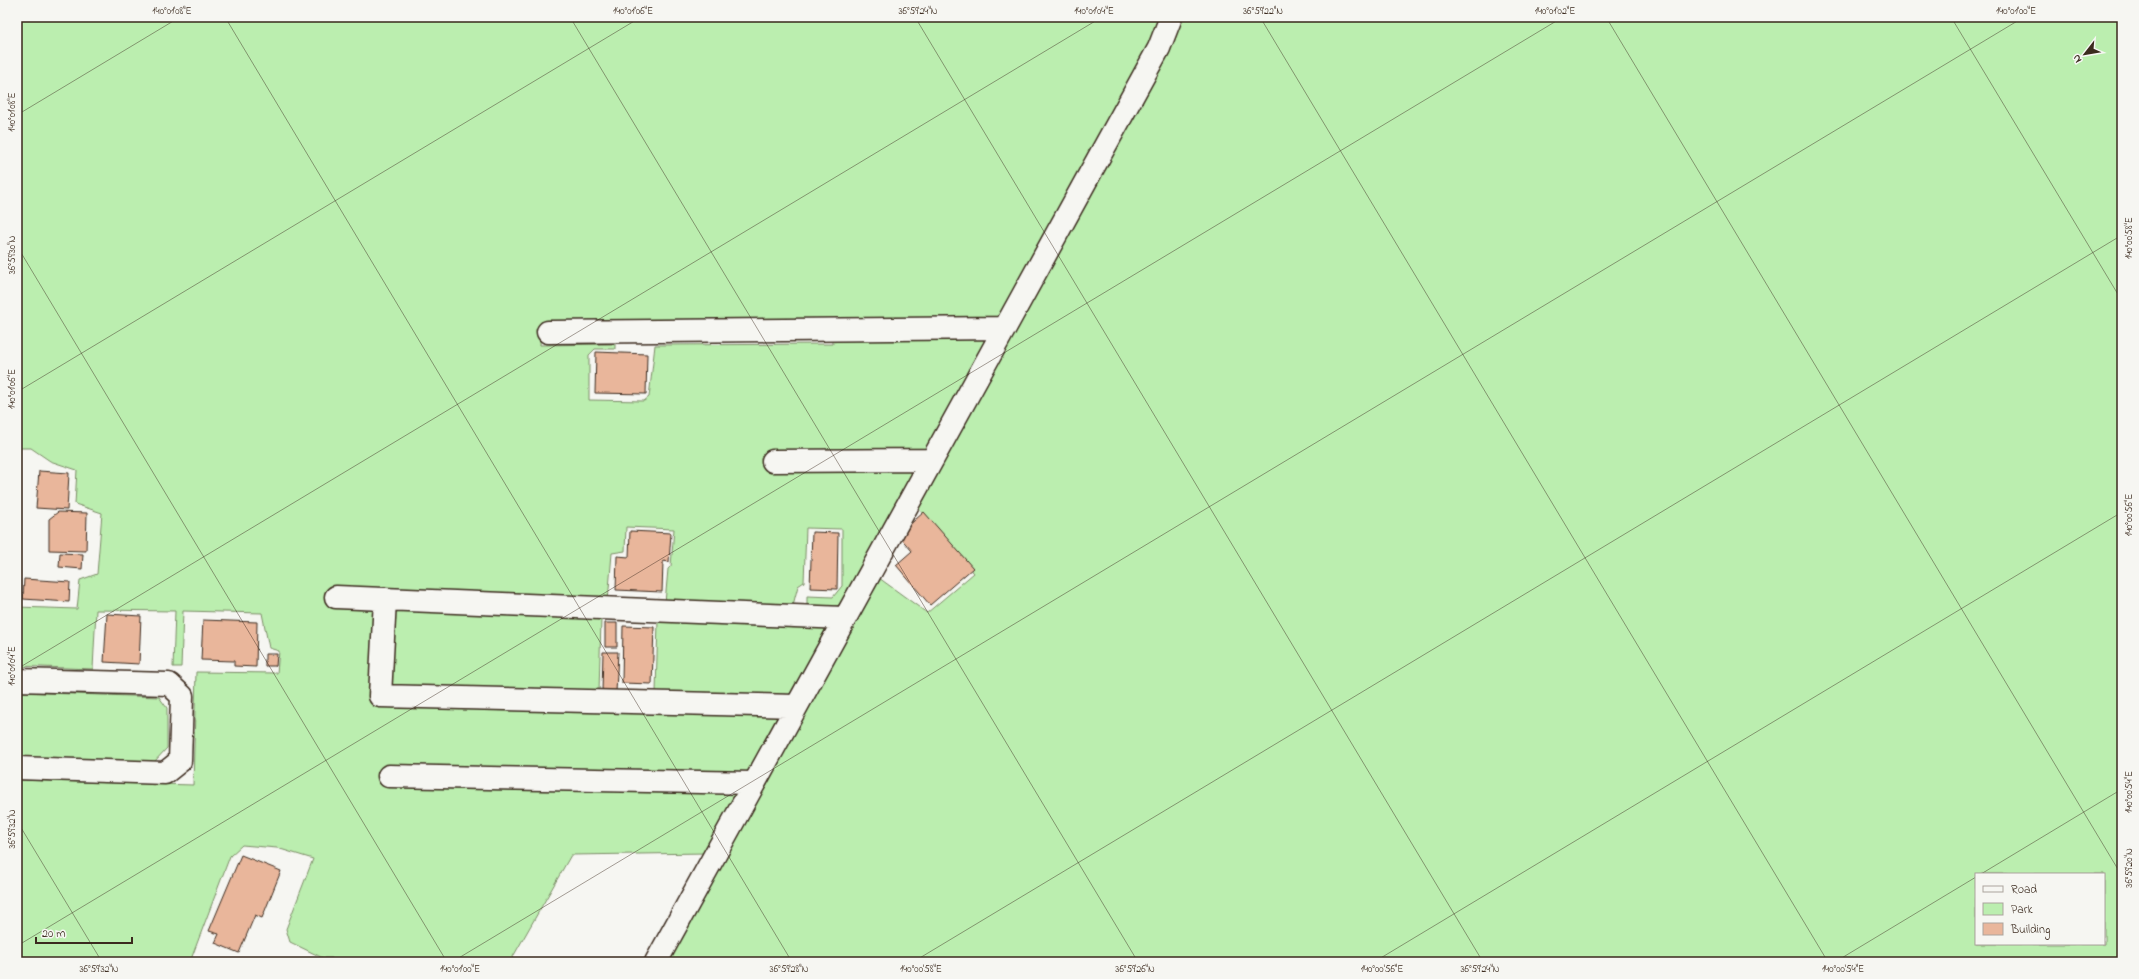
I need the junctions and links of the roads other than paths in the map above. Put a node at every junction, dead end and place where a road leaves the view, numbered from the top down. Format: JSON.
{"nodes":[{"id":1,"x":1171,"y":17,"type":"edge"},
{"id":2,"x":1004,"y":328,"type":"junction"},
{"id":3,"x":548,"y":332,"type":"dead end"},
{"id":4,"x":932,"y":460,"type":"junction"},
{"id":5,"x":773,"y":461,"type":"dead end"},
{"id":6,"x":336,"y":597,"type":"dead end"},
{"id":7,"x":384,"y":599,"type":"junction"},
{"id":8,"x":844,"y":618,"type":"junction"},
{"id":9,"x":17,"y":680,"type":"edge"},
{"id":10,"x":796,"y":706,"type":"junction"},
{"id":11,"x":17,"y":768,"type":"edge"},
{"id":12,"x":389,"y":776,"type":"dead end"},
{"id":13,"x":754,"y":782,"type":"junction"},
{"id":14,"x":656,"y":962,"type":"edge"}],
"edges":[{"from":1,"to":2,"type":"lane"},
{"from":2,"to":3,"type":"lane"},
{"from":2,"to":4,"type":"lane"},
{"from":4,"to":5,"type":"lane"},
{"from":4,"to":8,"type":"lane"},
{"from":6,"to":7,"type":"lane"},
{"from":7,"to":8,"type":"lane"},
{"from":7,"to":10,"type":"lane"},
{"from":8,"to":10,"type":"lane"},
{"from":9,"to":11,"type":"lane"},
{"from":10,"to":13,"type":"lane"},
{"from":12,"to":13,"type":"lane"},
{"from":13,"to":14,"type":"lane"}]}
